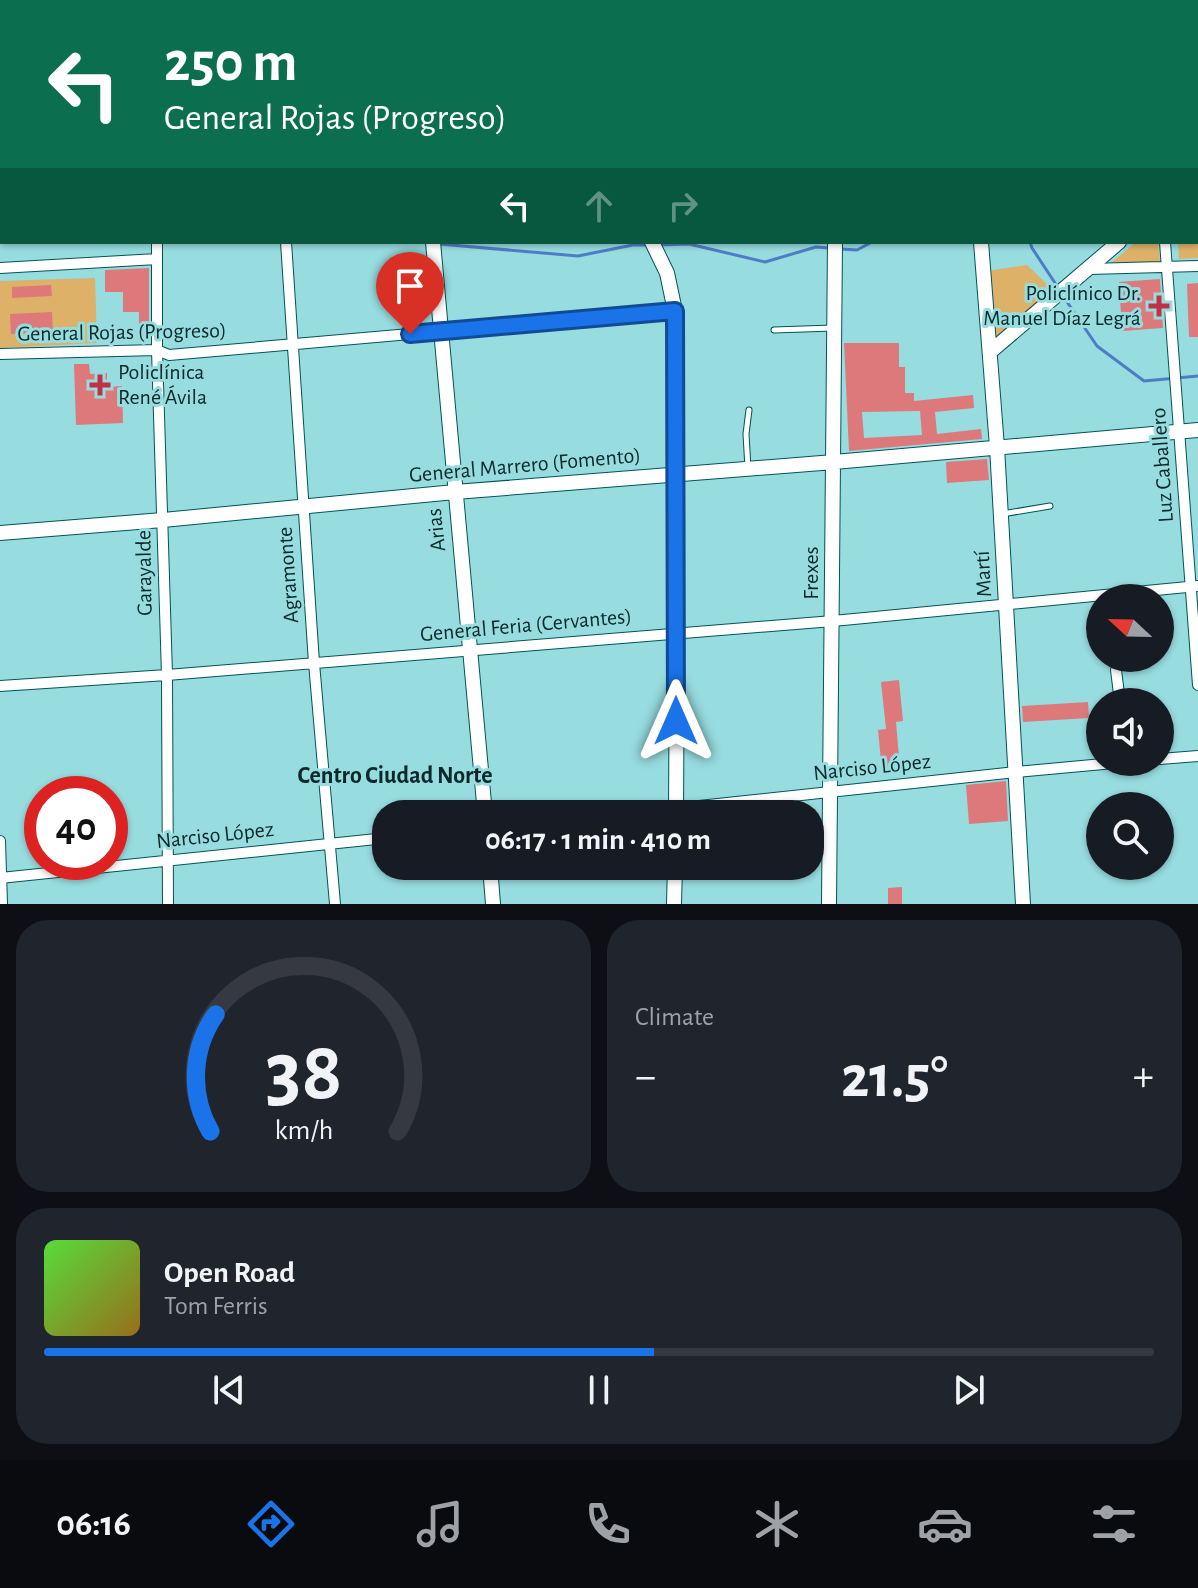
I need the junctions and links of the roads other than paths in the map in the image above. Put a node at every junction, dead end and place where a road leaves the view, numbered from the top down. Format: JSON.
{"nodes":[{"id":1,"x":157,"y":244,"type":"edge"},
{"id":2,"x":286,"y":244,"type":"edge"},
{"id":3,"x":835,"y":244,"type":"edge"},
{"id":4,"x":981,"y":244,"type":"edge"},
{"id":5,"x":1117,"y":244,"type":"edge"},
{"id":6,"x":1165,"y":244,"type":"edge"},
{"id":7,"x":433,"y":246,"type":"edge"},
{"id":8,"x":654,"y":247,"type":"edge"},
{"id":9,"x":157,"y":259,"type":"junction"},
{"id":10,"x":1198,"y":266,"type":"edge"},
{"id":11,"x":0,"y":268,"type":"edge"},
{"id":12,"x":1168,"y":268,"type":"junction"},
{"id":13,"x":1089,"y":269,"type":"junction"},
{"id":14,"x":675,"y":311,"type":"junction"},
{"id":15,"x":834,"y":328,"type":"junction"},
{"id":16,"x":774,"y":330,"type":"dead end"},
{"id":17,"x":440,"y":331,"type":"junction"},
{"id":18,"x":293,"y":345,"type":"junction"},
{"id":19,"x":157,"y":350,"type":"junction"},
{"id":20,"x":990,"y":352,"type":"junction"},
{"id":21,"x":0,"y":354,"type":"edge"},
{"id":22,"x":749,"y":410,"type":"dead end"},
{"id":23,"x":1198,"y":430,"type":"edge"},
{"id":24,"x":1179,"y":432,"type":"junction"},
{"id":25,"x":997,"y":447,"type":"junction"},
{"id":26,"x":834,"y":462,"type":"junction"},
{"id":27,"x":748,"y":469,"type":"junction"},
{"id":28,"x":676,"y":474,"type":"junction"},
{"id":29,"x":455,"y":492,"type":"junction"},
{"id":30,"x":1050,"y":506,"type":"dead end"},
{"id":31,"x":303,"y":507,"type":"junction"},
{"id":32,"x":1001,"y":514,"type":"junction"},
{"id":33,"x":163,"y":520,"type":"junction"},
{"id":34,"x":0,"y":533,"type":"edge"},
{"id":35,"x":1194,"y":586,"type":"edge"},
{"id":36,"x":1007,"y":603,"type":"junction"},
{"id":37,"x":833,"y":621,"type":"junction"},
{"id":38,"x":677,"y":633,"type":"junction"},
{"id":39,"x":470,"y":650,"type":"junction"},
{"id":40,"x":314,"y":663,"type":"junction"},
{"id":41,"x":167,"y":675,"type":"junction"},
{"id":42,"x":1198,"y":685,"type":"edge"},
{"id":43,"x":0,"y":686,"type":"edge"},
{"id":44,"x":1198,"y":756,"type":"edge"},
{"id":45,"x":1174,"y":758,"type":"edge"},
{"id":46,"x":1086,"y":766,"type":"edge"},
{"id":47,"x":1016,"y":772,"type":"junction"},
{"id":48,"x":830,"y":792,"type":"junction"},
{"id":49,"x":484,"y":800,"type":"edge"},
{"id":50,"x":676,"y":800,"type":"edge"},
{"id":51,"x":765,"y":800,"type":"edge"},
{"id":52,"x":372,"y":839,"type":"edge"},
{"id":53,"x":0,"y":841,"type":"edge"},
{"id":54,"x":331,"y":842,"type":"junction"},
{"id":55,"x":168,"y":861,"type":"junction"},
{"id":56,"x":1,"y":878,"type":"edge"},
{"id":57,"x":491,"y":880,"type":"edge"},
{"id":58,"x":675,"y":880,"type":"edge"},
{"id":59,"x":2,"y":904,"type":"edge"},
{"id":60,"x":168,"y":904,"type":"edge"},
{"id":61,"x":335,"y":904,"type":"edge"},
{"id":62,"x":493,"y":904,"type":"edge"},
{"id":63,"x":674,"y":904,"type":"edge"},
{"id":64,"x":829,"y":904,"type":"edge"},
{"id":65,"x":1023,"y":904,"type":"edge"}],
"edges":[{"from":1,"to":9,"type":"street","name":"Garayalde"},
{"from":2,"to":18,"type":"street","name":"Agramonte"},
{"from":3,"to":15,"type":"street","name":"Frexes"},
{"from":4,"to":20,"type":"street","name":"Martí"},
{"from":5,"to":13,"type":"street"},
{"from":6,"to":12,"type":"street","name":"Luz Caballero"},
{"from":7,"to":17,"type":"street","name":"Arias"},
{"from":8,"to":14,"type":"street"},
{"from":9,"to":11,"type":"street"},
{"from":9,"to":19,"type":"street","name":"Garayalde"},
{"from":10,"to":12,"type":"street"},
{"from":12,"to":13,"type":"street"},
{"from":12,"to":24,"type":"street","name":"Luz Caballero"},
{"from":13,"to":20,"type":"street"},
{"from":14,"to":17,"type":"street","name":"General Rojas (Progreso)"},
{"from":14,"to":28,"type":"street"},
{"from":15,"to":16,"type":"lane"},
{"from":15,"to":26,"type":"street","name":"Frexes"},
{"from":17,"to":18,"type":"street","name":"General Rojas (Progreso)"},
{"from":17,"to":29,"type":"street","name":"Arias"},
{"from":18,"to":19,"type":"street","name":"General Rojas (Progreso)"},
{"from":18,"to":31,"type":"street","name":"Agramonte"},
{"from":19,"to":21,"type":"street","name":"General Rojas (Progreso)"},
{"from":19,"to":33,"type":"street","name":"Garayalde"},
{"from":20,"to":25,"type":"street","name":"Martí"},
{"from":22,"to":27,"type":"lane"},
{"from":23,"to":24,"type":"street","name":"General Marrero (Fomento)"},
{"from":24,"to":25,"type":"street","name":"General Marrero (Fomento)"},
{"from":24,"to":35,"type":"street","name":"Luz Caballero"},
{"from":25,"to":26,"type":"street","name":"General Marrero (Fomento)"},
{"from":25,"to":32,"type":"street","name":"Martí"},
{"from":26,"to":27,"type":"street","name":"General Marrero (Fomento)"},
{"from":26,"to":37,"type":"street","name":"Frexes"},
{"from":27,"to":28,"type":"street","name":"General Marrero (Fomento)"},
{"from":28,"to":29,"type":"street","name":"General Marrero (Fomento)"},
{"from":28,"to":38,"type":"street"},
{"from":29,"to":31,"type":"street","name":"General Marrero (Fomento)"},
{"from":29,"to":39,"type":"street","name":"Arias"},
{"from":30,"to":32,"type":"lane"},
{"from":31,"to":33,"type":"street","name":"General Marrero (Fomento)"},
{"from":31,"to":40,"type":"street","name":"Agramonte"},
{"from":32,"to":36,"type":"street","name":"Martí"},
{"from":33,"to":34,"type":"street","name":"General Marrero (Fomento)"},
{"from":33,"to":41,"type":"street","name":"Garayalde"},
{"from":35,"to":36,"type":"street","name":"General Feria (Cervantes)"},
{"from":35,"to":42,"type":"street","name":"Luz Caballero"},
{"from":36,"to":37,"type":"street","name":"General Feria (Cervantes)"},
{"from":36,"to":47,"type":"street","name":"Martí"},
{"from":37,"to":38,"type":"street","name":"General Feria (Cervantes)"},
{"from":37,"to":48,"type":"street","name":"Frexes"},
{"from":38,"to":39,"type":"street","name":"General Feria (Cervantes)"},
{"from":38,"to":50,"type":"street"},
{"from":39,"to":40,"type":"street","name":"General Feria (Cervantes)"},
{"from":39,"to":49,"type":"street","name":"Arias"},
{"from":40,"to":41,"type":"street","name":"General Feria (Cervantes)"},
{"from":40,"to":54,"type":"street","name":"Agramonte"},
{"from":41,"to":43,"type":"street","name":"General Feria (Cervantes)"},
{"from":41,"to":55,"type":"street","name":"Garayalde"},
{"from":44,"to":45,"type":"street"},
{"from":46,"to":47,"type":"street","name":"Narciso López"},
{"from":47,"to":48,"type":"street","name":"Narciso López"},
{"from":47,"to":65,"type":"street","name":"Martí"},
{"from":48,"to":51,"type":"street","name":"Narciso López"},
{"from":48,"to":64,"type":"street","name":"Frexes"},
{"from":52,"to":54,"type":"street","name":"Narciso López"},
{"from":53,"to":56,"type":"street"},
{"from":54,"to":55,"type":"street","name":"Narciso López"},
{"from":54,"to":61,"type":"street","name":"Agramonte"},
{"from":55,"to":56,"type":"street","name":"Narciso López"},
{"from":55,"to":60,"type":"street","name":"Garayalde"},
{"from":56,"to":59,"type":"street"},
{"from":57,"to":62,"type":"street"},
{"from":58,"to":63,"type":"street"}]}
